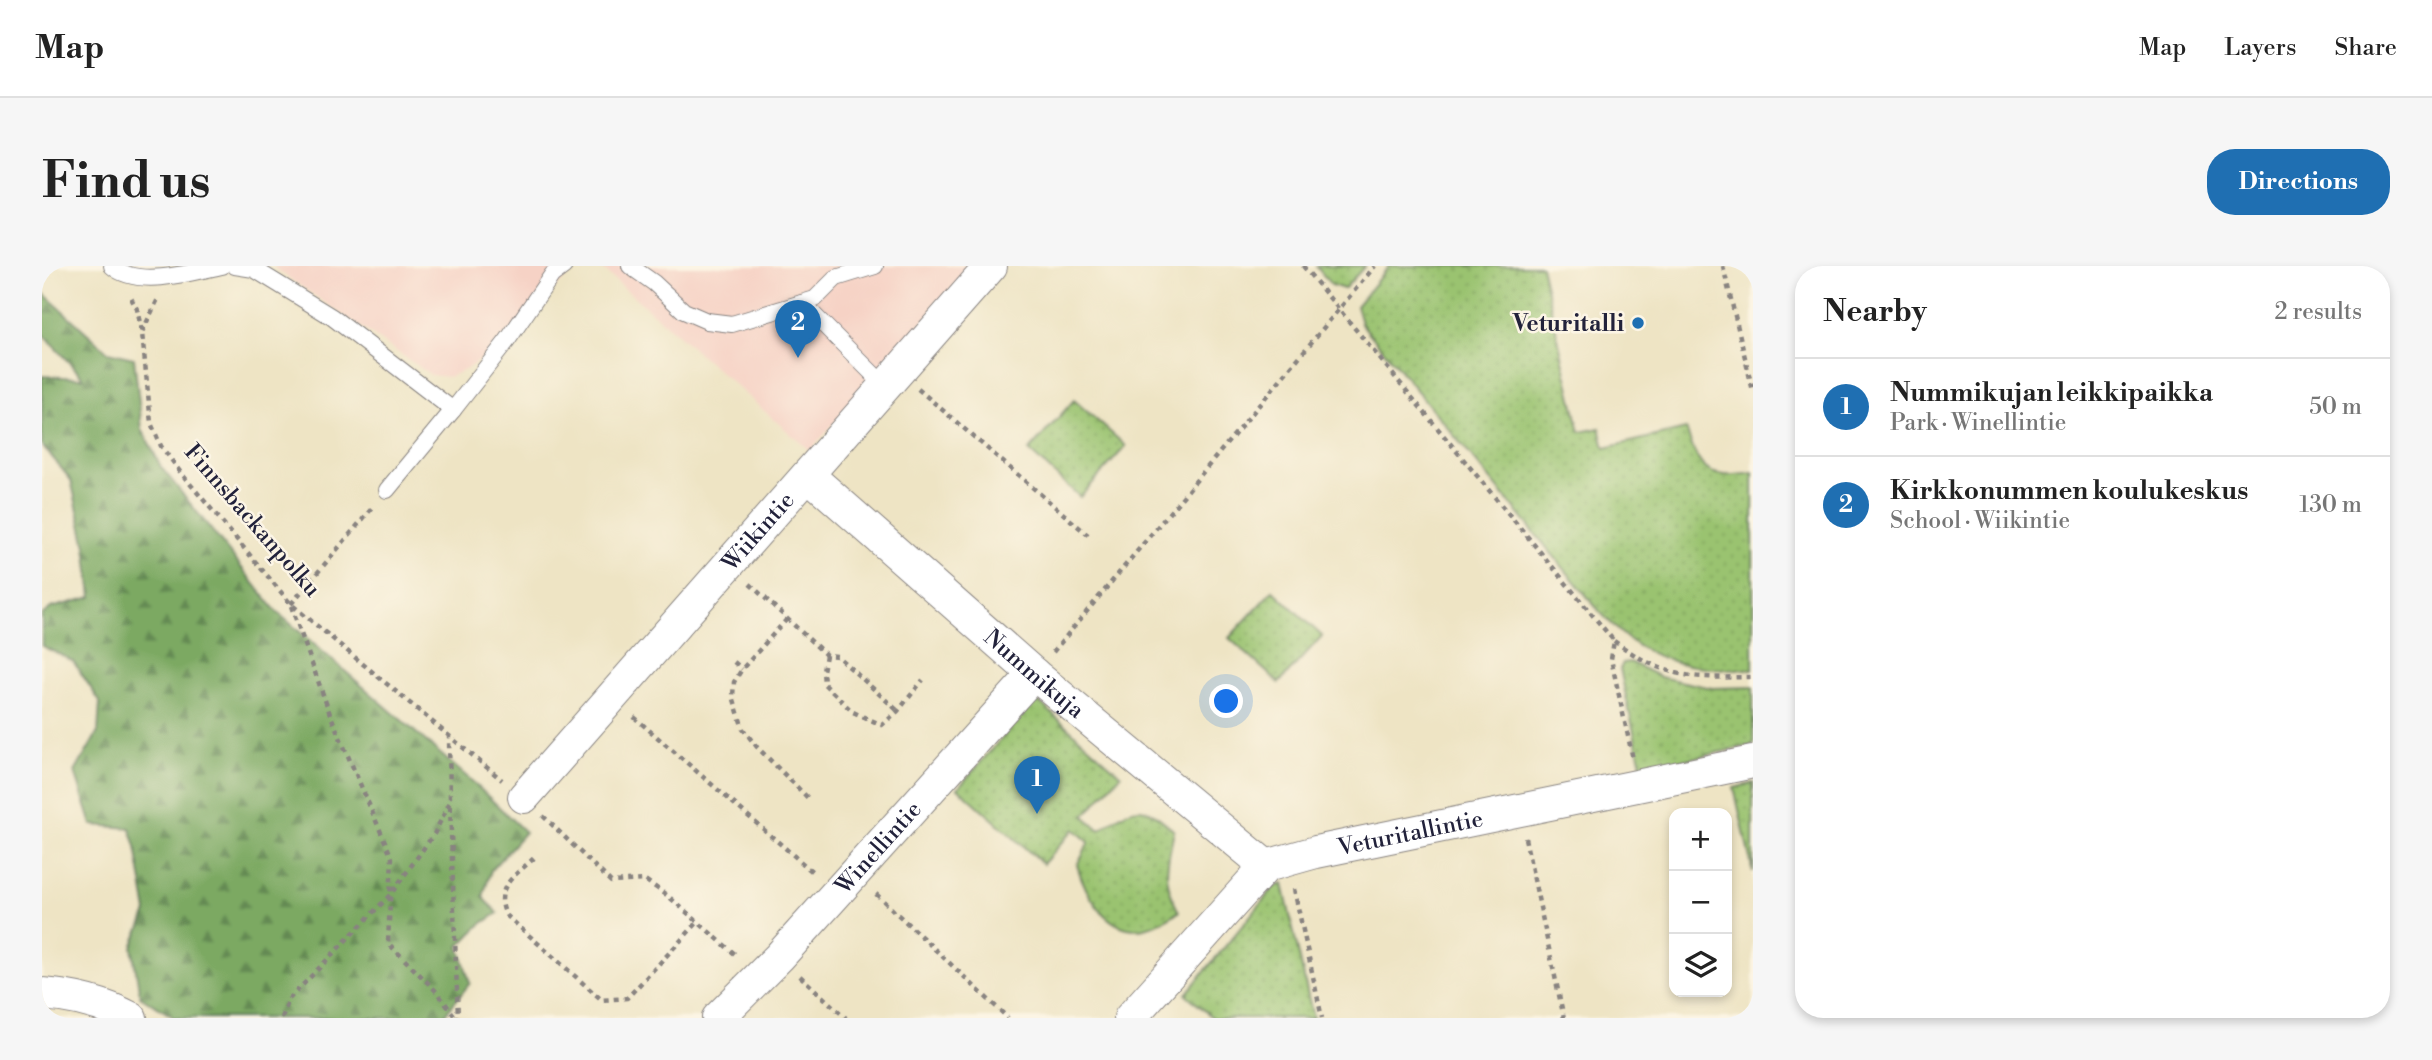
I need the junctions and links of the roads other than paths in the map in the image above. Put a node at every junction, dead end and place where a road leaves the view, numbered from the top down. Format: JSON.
{"nodes":[{"id":1,"x":222,"y":266,"type":"edge"},
{"id":2,"x":235,"y":266,"type":"edge"},
{"id":3,"x":564,"y":266,"type":"edge"},
{"id":4,"x":630,"y":266,"type":"edge"},
{"id":5,"x":875,"y":266,"type":"edge"},
{"id":6,"x":991,"y":266,"type":"edge"},
{"id":7,"x":114,"y":268,"type":"edge"},
{"id":8,"x":802,"y":303,"type":"junction"},
{"id":9,"x":899,"y":385,"type":"junction"},
{"id":10,"x":453,"y":410,"type":"junction"},
{"id":11,"x":808,"y":475,"type":"junction"},
{"id":12,"x":387,"y":490,"type":"road end"},
{"id":13,"x":1034,"y":674,"type":"junction"},
{"id":14,"x":1753,"y":762,"type":"edge"},
{"id":15,"x":524,"y":797,"type":"road end"},
{"id":16,"x":1277,"y":864,"type":"junction"},
{"id":17,"x":42,"y":995,"type":"edge"},
{"id":18,"x":131,"y":1018,"type":"edge"},
{"id":19,"x":718,"y":1018,"type":"edge"},
{"id":20,"x":1130,"y":1018,"type":"edge"}],
"edges":[{"from":1,"to":7,"type":"lane"},
{"from":2,"to":10,"type":"lane"},
{"from":3,"to":10,"type":"lane"},
{"from":4,"to":8,"type":"lane"},
{"from":5,"to":8,"type":"lane"},
{"from":6,"to":9,"type":"street","name":"Wiikintie"},
{"from":8,"to":9,"type":"lane"},
{"from":9,"to":11,"type":"street","name":"Wiikintie"},
{"from":10,"to":12,"type":"lane"},
{"from":11,"to":13,"type":"street","name":"Nummikuja"},
{"from":11,"to":15,"type":"street","name":"Wiikintie"},
{"from":13,"to":16,"type":"street","name":"Nummikuja"},
{"from":13,"to":19,"type":"street","name":"Winellintie"},
{"from":14,"to":16,"type":"street","name":"Veturitallintie"},
{"from":16,"to":20,"type":"street"},
{"from":17,"to":18,"type":"street"}]}
